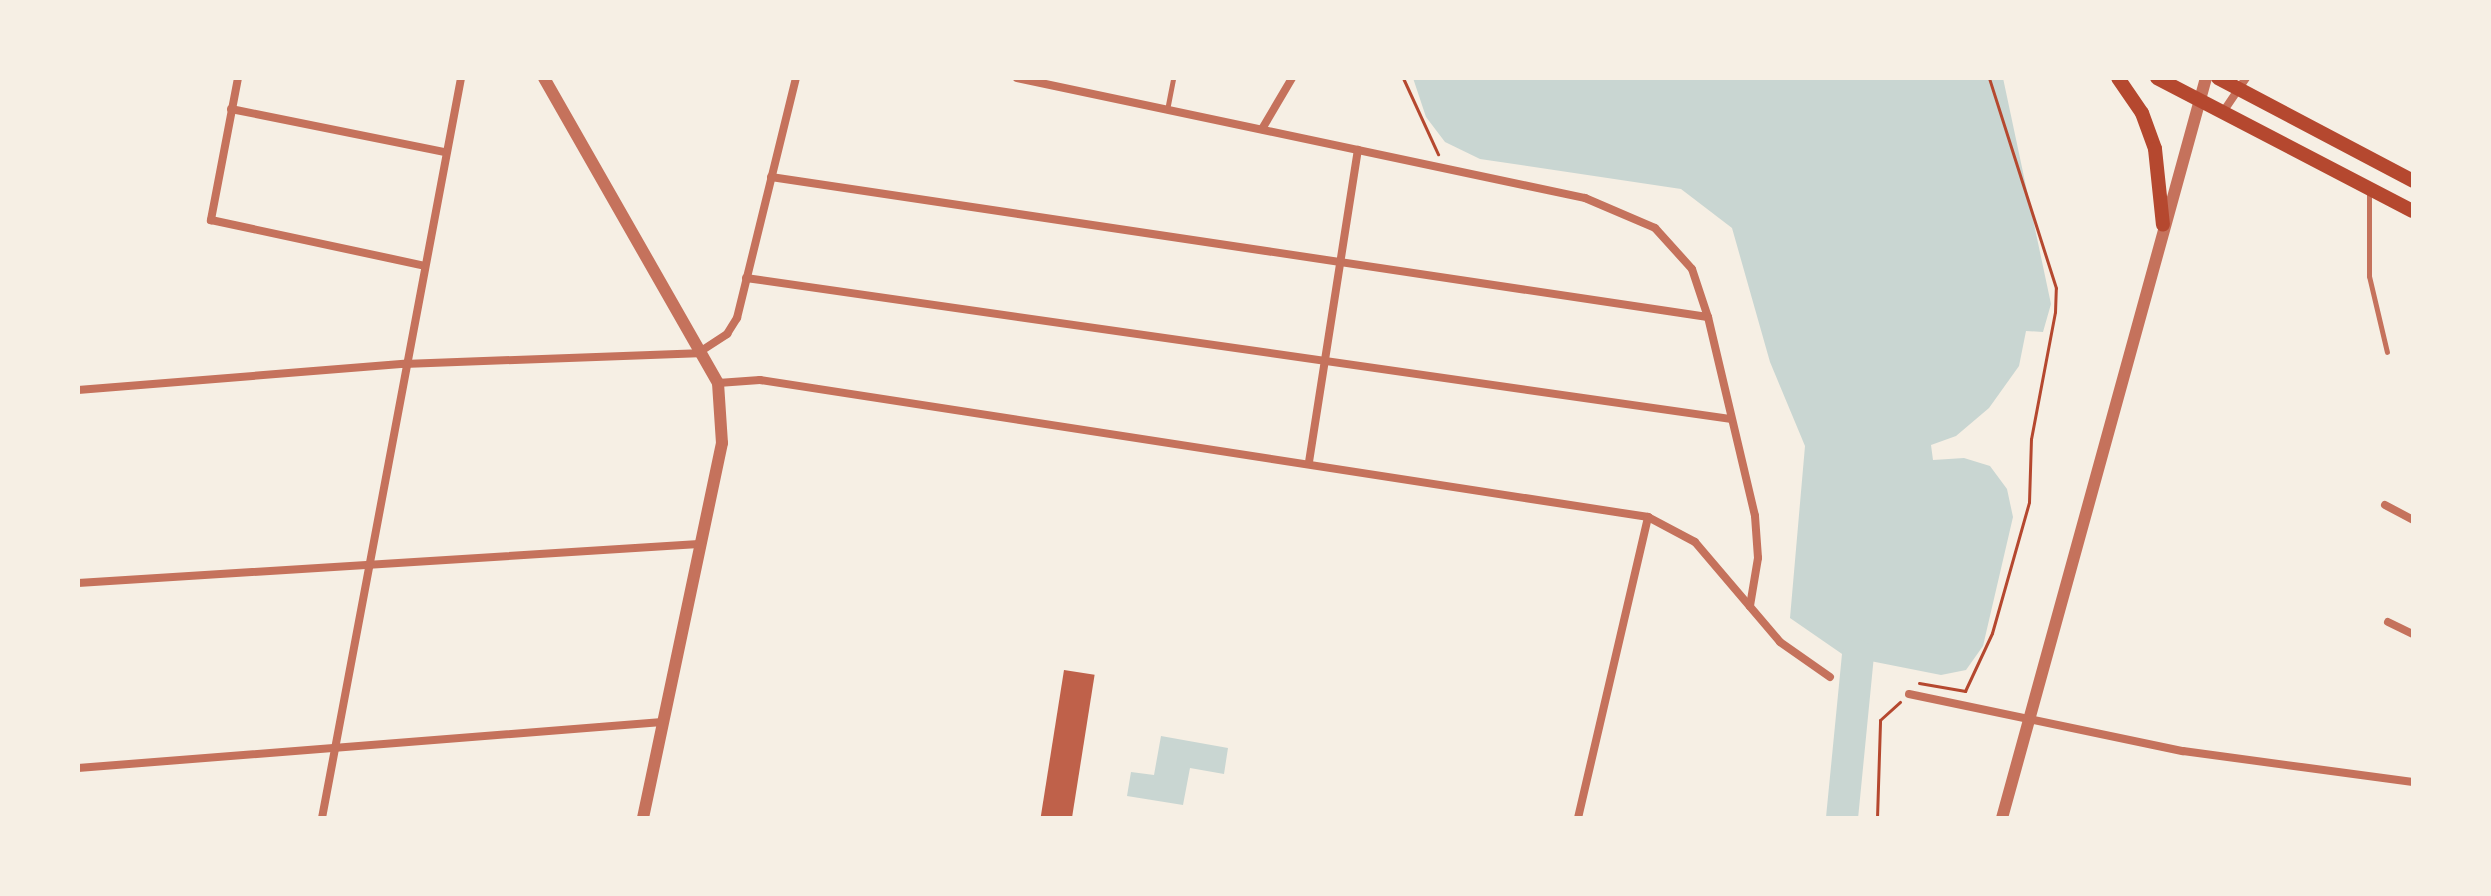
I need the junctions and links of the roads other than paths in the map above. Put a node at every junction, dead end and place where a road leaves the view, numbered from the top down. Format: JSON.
{"nodes":[{"id":1,"x":238,"y":78,"type":"edge"},
{"id":2,"x":461,"y":78,"type":"edge"},
{"id":3,"x":544,"y":78,"type":"edge"},
{"id":4,"x":796,"y":78,"type":"edge"},
{"id":5,"x":1017,"y":78,"type":"edge"},
{"id":6,"x":1173,"y":78,"type":"edge"},
{"id":7,"x":1292,"y":78,"type":"edge"},
{"id":8,"x":2118,"y":78,"type":"edge"},
{"id":9,"x":2157,"y":78,"type":"edge"},
{"id":10,"x":2206,"y":78,"type":"edge"},
{"id":11,"x":2218,"y":78,"type":"edge"},
{"id":12,"x":2242,"y":83,"type":"edge"},
{"id":13,"x":2197,"y":98,"type":"junction"},
{"id":14,"x":231,"y":109,"type":"junction"},
{"id":15,"x":1167,"y":110,"type":"junction"},
{"id":16,"x":2223,"y":112,"type":"junction"},
{"id":17,"x":1262,"y":129,"type":"junction"},
{"id":18,"x":1358,"y":150,"type":"junction"},
{"id":19,"x":444,"y":152,"type":"junction"},
{"id":20,"x":771,"y":177,"type":"junction"},
{"id":21,"x":2413,"y":181,"type":"edge"},
{"id":22,"x":2369,"y":188,"type":"junction"},
{"id":23,"x":2413,"y":211,"type":"edge"},
{"id":24,"x":2163,"y":225,"type":"junction"},
{"id":25,"x":1341,"y":259,"type":"junction"},
{"id":26,"x":421,"y":265,"type":"junction"},
{"id":27,"x":746,"y":278,"type":"junction"},
{"id":28,"x":1708,"y":317,"type":"junction"},
{"id":29,"x":2387,"y":352,"type":"dead end"},
{"id":30,"x":698,"y":353,"type":"junction"},
{"id":31,"x":1326,"y":358,"type":"junction"},
{"id":32,"x":404,"y":364,"type":"junction"},
{"id":33,"x":718,"y":383,"type":"junction"},
{"id":34,"x":78,"y":390,"type":"edge"},
{"id":35,"x":1730,"y":419,"type":"junction"},
{"id":36,"x":1309,"y":462,"type":"junction"},
{"id":37,"x":2385,"y":505,"type":"dead end"},
{"id":38,"x":1648,"y":517,"type":"junction"},
{"id":39,"x":2413,"y":520,"type":"edge"},
{"id":40,"x":699,"y":544,"type":"junction"},
{"id":41,"x":371,"y":563,"type":"junction"},
{"id":42,"x":78,"y":583,"type":"edge"},
{"id":43,"x":1750,"y":606,"type":"junction"},
{"id":44,"x":2388,"y":622,"type":"dead end"},
{"id":45,"x":2413,"y":634,"type":"edge"},
{"id":46,"x":1830,"y":677,"type":"dead end"},
{"id":47,"x":1909,"y":694,"type":"road end"},
{"id":48,"x":2028,"y":721,"type":"junction"},
{"id":49,"x":662,"y":722,"type":"junction"},
{"id":50,"x":335,"y":746,"type":"junction"},
{"id":51,"x":78,"y":768,"type":"edge"},
{"id":52,"x":2413,"y":782,"type":"edge"},
{"id":53,"x":324,"y":818,"type":"edge"},
{"id":54,"x":643,"y":818,"type":"edge"},
{"id":55,"x":1578,"y":818,"type":"edge"},
{"id":56,"x":2002,"y":818,"type":"edge"}],
"edges":[{"from":1,"to":14,"type":"street"},
{"from":2,"to":19,"type":"street"},
{"from":3,"to":30,"type":"street"},
{"from":4,"to":20,"type":"street"},
{"from":5,"to":15,"type":"street"},
{"from":6,"to":15,"type":"lane"},
{"from":7,"to":17,"type":"street"},
{"from":8,"to":24,"type":"main road"},
{"from":9,"to":13,"type":"main road"},
{"from":10,"to":13,"type":"street"},
{"from":11,"to":12,"type":"main road"},
{"from":12,"to":16,"type":"street"},
{"from":12,"to":21,"type":"main road"},
{"from":13,"to":16,"type":"main road"},
{"from":13,"to":24,"type":"street"},
{"from":14,"to":19,"type":"street"},
{"from":14,"to":26,"type":"street"},
{"from":15,"to":17,"type":"street"},
{"from":16,"to":22,"type":"main road"},
{"from":17,"to":18,"type":"street"},
{"from":18,"to":25,"type":"street"},
{"from":18,"to":28,"type":"street"},
{"from":19,"to":26,"type":"street"},
{"from":20,"to":25,"type":"street"},
{"from":20,"to":27,"type":"street"},
{"from":22,"to":23,"type":"main road"},
{"from":22,"to":29,"type":"lane"},
{"from":24,"to":48,"type":"street"},
{"from":25,"to":28,"type":"street"},
{"from":25,"to":31,"type":"street"},
{"from":26,"to":32,"type":"street"},
{"from":27,"to":30,"type":"street"},
{"from":27,"to":31,"type":"street"},
{"from":28,"to":35,"type":"street"},
{"from":30,"to":32,"type":"street"},
{"from":30,"to":33,"type":"street"},
{"from":31,"to":35,"type":"street"},
{"from":31,"to":36,"type":"street"},
{"from":32,"to":34,"type":"street"},
{"from":32,"to":41,"type":"street"},
{"from":33,"to":36,"type":"street"},
{"from":33,"to":40,"type":"street"},
{"from":35,"to":43,"type":"street"},
{"from":36,"to":38,"type":"street"},
{"from":37,"to":39,"type":"street"},
{"from":38,"to":43,"type":"street"},
{"from":38,"to":55,"type":"street"},
{"from":40,"to":41,"type":"street"},
{"from":40,"to":49,"type":"street"},
{"from":41,"to":42,"type":"street"},
{"from":41,"to":50,"type":"street"},
{"from":43,"to":46,"type":"street"},
{"from":44,"to":45,"type":"street"},
{"from":47,"to":48,"type":"street"},
{"from":48,"to":52,"type":"street"},
{"from":48,"to":56,"type":"street"},
{"from":49,"to":50,"type":"street"},
{"from":49,"to":54,"type":"street"},
{"from":50,"to":51,"type":"street"},
{"from":50,"to":53,"type":"street"}]}
